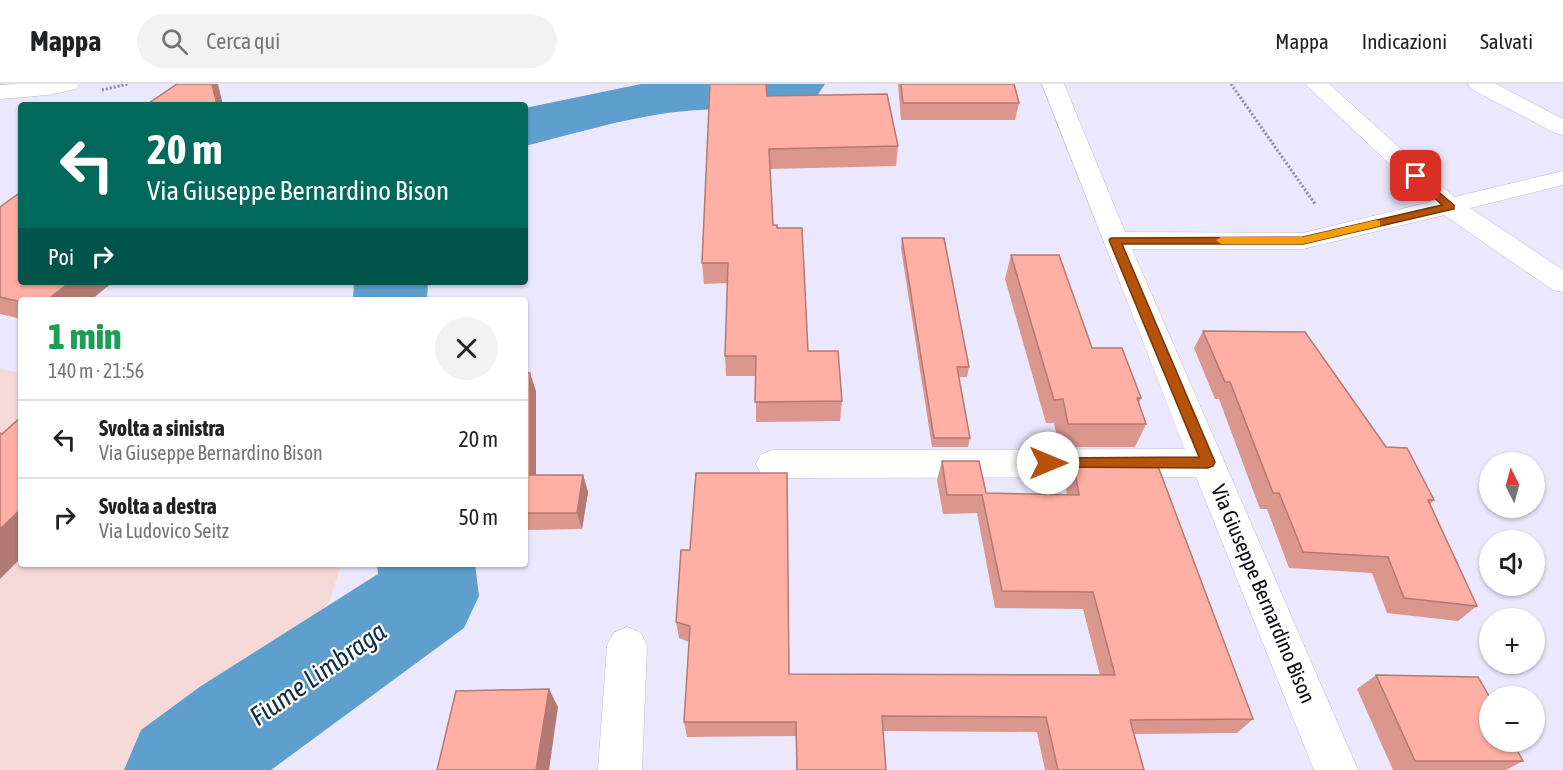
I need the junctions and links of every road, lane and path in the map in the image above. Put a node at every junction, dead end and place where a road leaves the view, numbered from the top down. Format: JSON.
{"nodes":[{"id":1,"x":68,"y":84,"type":"edge"},
{"id":2,"x":1053,"y":84,"type":"edge"},
{"id":3,"x":1232,"y":84,"type":"edge"},
{"id":4,"x":1316,"y":84,"type":"edge"},
{"id":5,"x":1479,"y":84,"type":"edge"},
{"id":6,"x":0,"y":93,"type":"edge"},
{"id":7,"x":1563,"y":128,"type":"edge"},
{"id":8,"x":1563,"y":178,"type":"edge"},
{"id":9,"x":1450,"y":207,"type":"junction"},
{"id":10,"x":1335,"y":233,"type":"junction"},
{"id":11,"x":1115,"y":240,"type":"junction"},
{"id":12,"x":1563,"y":283,"type":"edge"},
{"id":13,"x":1208,"y":462,"type":"junction"},
{"id":14,"x":773,"y":464,"type":"dead end"},
{"id":15,"x":627,"y":646,"type":"dead end"},
{"id":16,"x":620,"y":770,"type":"edge"},
{"id":17,"x":1336,"y":770,"type":"edge"}],
"edges":[{"from":1,"to":6,"type":"street"},
{"from":2,"to":11,"type":"street","name":"Via Giuseppe Bernardino Bison"},
{"from":3,"to":10,"type":"path"},
{"from":4,"to":9,"type":"street"},
{"from":5,"to":7,"type":"street"},
{"from":8,"to":9,"type":"street"},
{"from":9,"to":10,"type":"street"},
{"from":9,"to":12,"type":"street"},
{"from":10,"to":11,"type":"street"},
{"from":11,"to":13,"type":"street","name":"Via Giuseppe Bernardino Bison"},
{"from":13,"to":14,"type":"street"},
{"from":13,"to":17,"type":"street","name":"Via Giuseppe Bernardino Bison"},
{"from":15,"to":16,"type":"street"}]}
